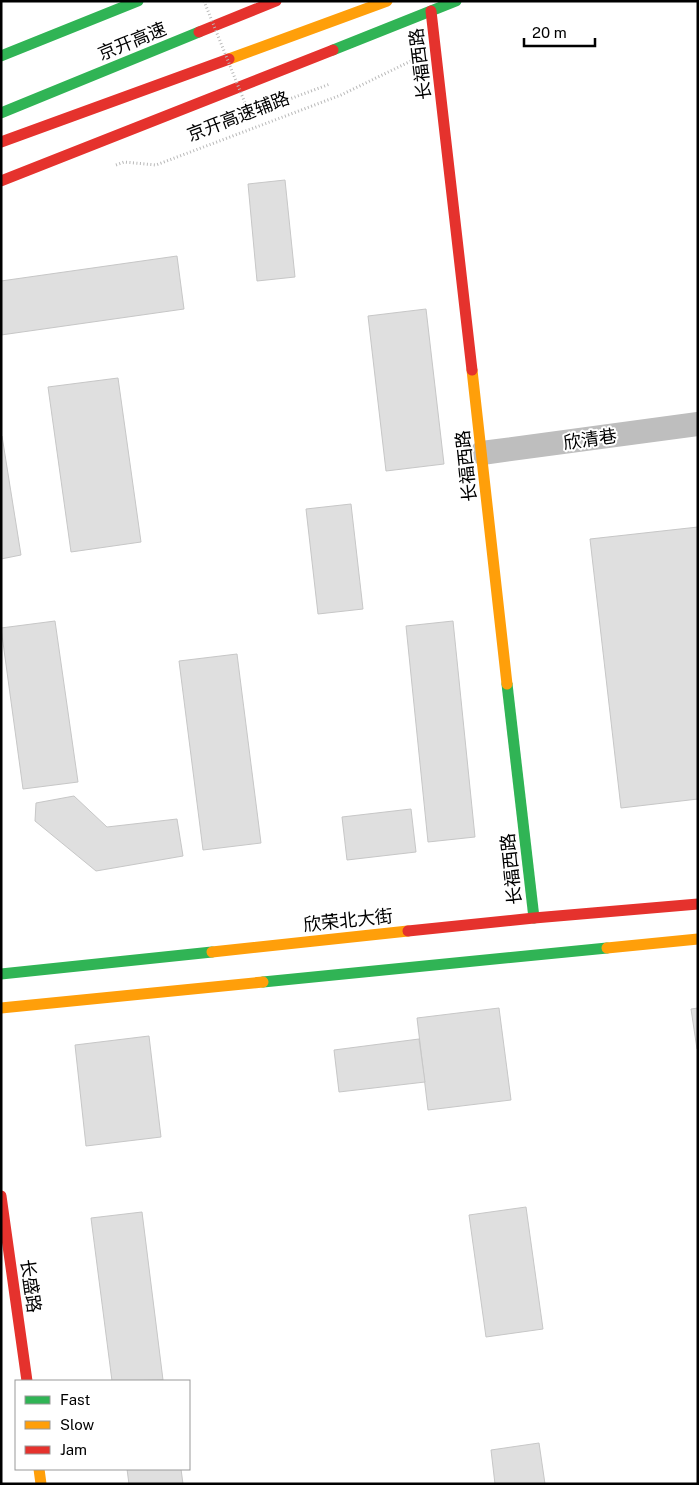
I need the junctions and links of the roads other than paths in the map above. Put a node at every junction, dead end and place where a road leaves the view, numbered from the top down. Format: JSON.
{"nodes":[{"id":1,"x":138,"y":1,"type":"edge"},
{"id":2,"x":276,"y":1,"type":"edge"},
{"id":3,"x":387,"y":1,"type":"edge"},
{"id":4,"x":456,"y":1,"type":"edge"},
{"id":5,"x":431,"y":11,"type":"junction"},
{"id":6,"x":1,"y":56,"type":"edge"},
{"id":7,"x":1,"y":113,"type":"edge"},
{"id":8,"x":1,"y":142,"type":"edge"},
{"id":9,"x":1,"y":181,"type":"edge"},
{"id":10,"x":698,"y":424,"type":"edge"},
{"id":11,"x":482,"y":453,"type":"junction"},
{"id":12,"x":698,"y":904,"type":"edge"},
{"id":13,"x":534,"y":918,"type":"junction"},
{"id":14,"x":698,"y":939,"type":"edge"},
{"id":15,"x":1,"y":974,"type":"edge"},
{"id":16,"x":1,"y":1008,"type":"edge"},
{"id":17,"x":1,"y":1196,"type":"edge"},
{"id":18,"x":27,"y":1380,"type":"edge"},
{"id":19,"x":39,"y":1470,"type":"edge"},
{"id":20,"x":41,"y":1484,"type":"edge"}],
"edges":[{"from":1,"to":6,"type":"main road","name":"京开高速"},
{"from":2,"to":7,"type":"main road","name":"京开高速"},
{"from":3,"to":8,"type":"main road"},
{"from":4,"to":5,"type":"main road","name":"京开高速辅路"},
{"from":5,"to":9,"type":"main road","name":"京开高速辅路"},
{"from":5,"to":11,"type":"main road","name":"长福西路"},
{"from":10,"to":11,"type":"street","name":"欣清巷"},
{"from":11,"to":13,"type":"main road","name":"长福西路"},
{"from":12,"to":13,"type":"main road","name":"欣荣北大街"},
{"from":13,"to":15,"type":"main road","name":"欣荣北大街"},
{"from":14,"to":16,"type":"main road"},
{"from":17,"to":18,"type":"main road","name":"长盛路"},
{"from":19,"to":20,"type":"main road"}]}
